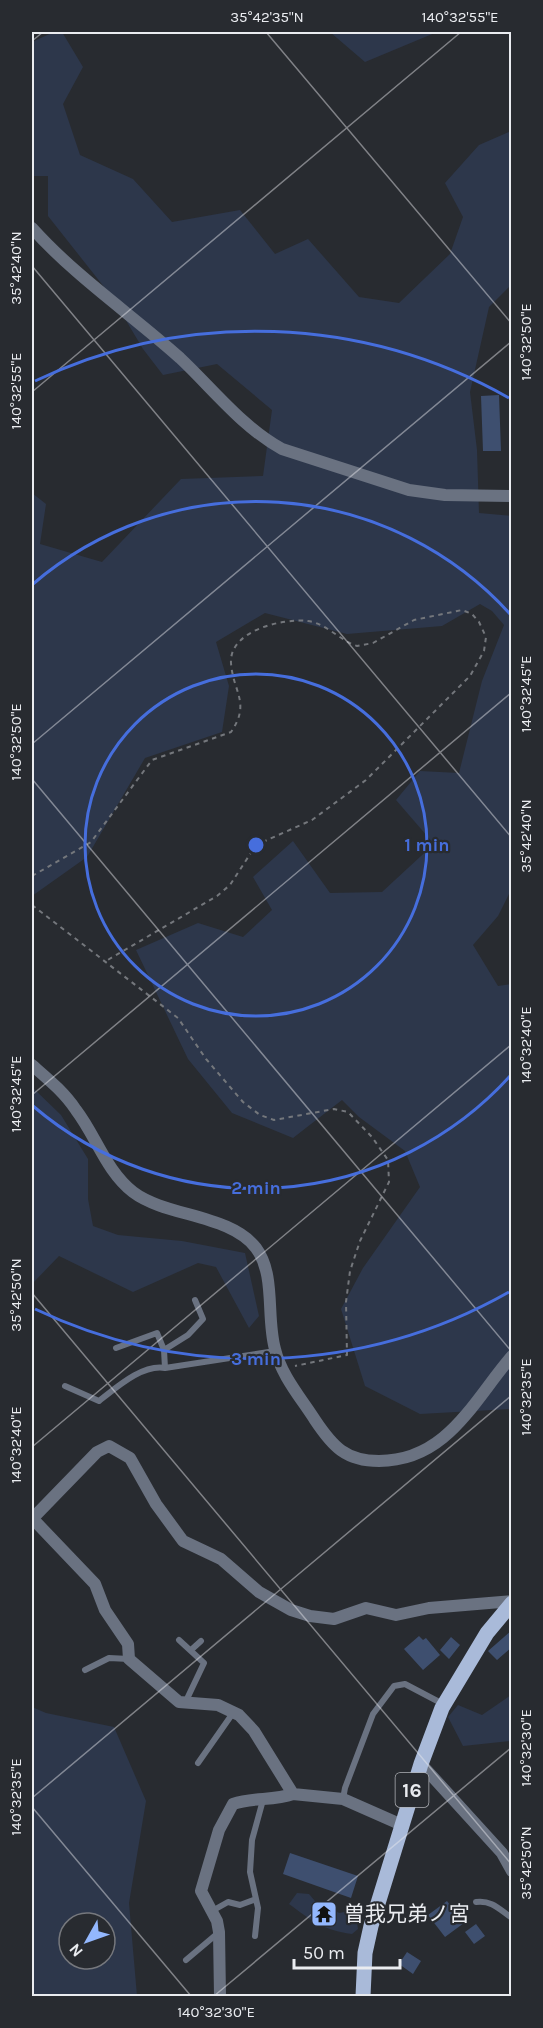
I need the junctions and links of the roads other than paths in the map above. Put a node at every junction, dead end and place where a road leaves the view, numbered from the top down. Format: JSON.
{"nodes":[{"id":1,"x":32,"y":228,"type":"edge"},
{"id":2,"x":512,"y":496,"type":"edge"},
{"id":3,"x":32,"y":1065,"type":"edge"},
{"id":4,"x":195,"y":1300,"type":"dead end"},
{"id":5,"x":116,"y":1348,"type":"dead end"},
{"id":6,"x":164,"y":1350,"type":"junction"},
{"id":7,"x":275,"y":1351,"type":"junction"},
{"id":8,"x":512,"y":1356,"type":"edge"},
{"id":9,"x":165,"y":1368,"type":"junction"},
{"id":10,"x":65,"y":1386,"type":"dead end"},
{"id":11,"x":32,"y":1519,"type":"edge"},
{"id":12,"x":512,"y":1602,"type":"edge"},
{"id":13,"x":179,"y":1640,"type":"dead end"},
{"id":14,"x":201,"y":1641,"type":"dead end"},
{"id":15,"x":191,"y":1650,"type":"junction"},
{"id":16,"x":129,"y":1659,"type":"junction"},
{"id":17,"x":85,"y":1670,"type":"dead end"},
{"id":18,"x":185,"y":1703,"type":"junction"},
{"id":19,"x":444,"y":1704,"type":"junction"},
{"id":20,"x":233,"y":1713,"type":"junction"},
{"id":21,"x":198,"y":1763,"type":"dead end"},
{"id":22,"x":421,"y":1764,"type":"junction"},
{"id":23,"x":293,"y":1794,"type":"junction"},
{"id":24,"x":343,"y":1799,"type":"junction"},
{"id":25,"x":263,"y":1800,"type":"junction"},
{"id":26,"x":402,"y":1825,"type":"junction"},
{"id":27,"x":512,"y":1871,"type":"edge"},
{"id":28,"x":256,"y":1899,"type":"junction"},
{"id":29,"x":476,"y":1902,"type":"dead end"},
{"id":30,"x":212,"y":1911,"type":"junction"},
{"id":31,"x":512,"y":1918,"type":"edge"},
{"id":32,"x":219,"y":1932,"type":"junction"},
{"id":33,"x":255,"y":1936,"type":"dead end"},
{"id":34,"x":186,"y":1960,"type":"dead end"},
{"id":35,"x":220,"y":1996,"type":"edge"},
{"id":36,"x":363,"y":1996,"type":"edge"}],
"edges":[{"from":1,"to":2,"type":"street"},
{"from":3,"to":7,"type":"street"},
{"from":4,"to":6,"type":"lane"},
{"from":5,"to":6,"type":"lane"},
{"from":6,"to":9,"type":"lane"},
{"from":7,"to":8,"type":"street"},
{"from":7,"to":9,"type":"lane"},
{"from":9,"to":10,"type":"lane"},
{"from":11,"to":12,"type":"street"},
{"from":11,"to":16,"type":"street"},
{"from":12,"to":19,"type":"main road","number":"16"},
{"from":13,"to":15,"type":"lane"},
{"from":14,"to":15,"type":"lane"},
{"from":15,"to":18,"type":"lane"},
{"from":16,"to":17,"type":"lane"},
{"from":16,"to":18,"type":"street"},
{"from":18,"to":20,"type":"street"},
{"from":19,"to":22,"type":"main road","number":"16"},
{"from":19,"to":24,"type":"lane"},
{"from":20,"to":21,"type":"lane"},
{"from":20,"to":23,"type":"street"},
{"from":22,"to":26,"type":"main road","number":"16"},
{"from":22,"to":27,"type":"street"},
{"from":23,"to":24,"type":"street"},
{"from":23,"to":25,"type":"street"},
{"from":24,"to":26,"type":"street"},
{"from":25,"to":28,"type":"lane"},
{"from":25,"to":30,"type":"street"},
{"from":26,"to":36,"type":"main road","number":"16"},
{"from":28,"to":30,"type":"lane"},
{"from":28,"to":33,"type":"lane"},
{"from":29,"to":31,"type":"lane"},
{"from":30,"to":32,"type":"street"},
{"from":32,"to":34,"type":"lane"},
{"from":32,"to":35,"type":"street"}]}
